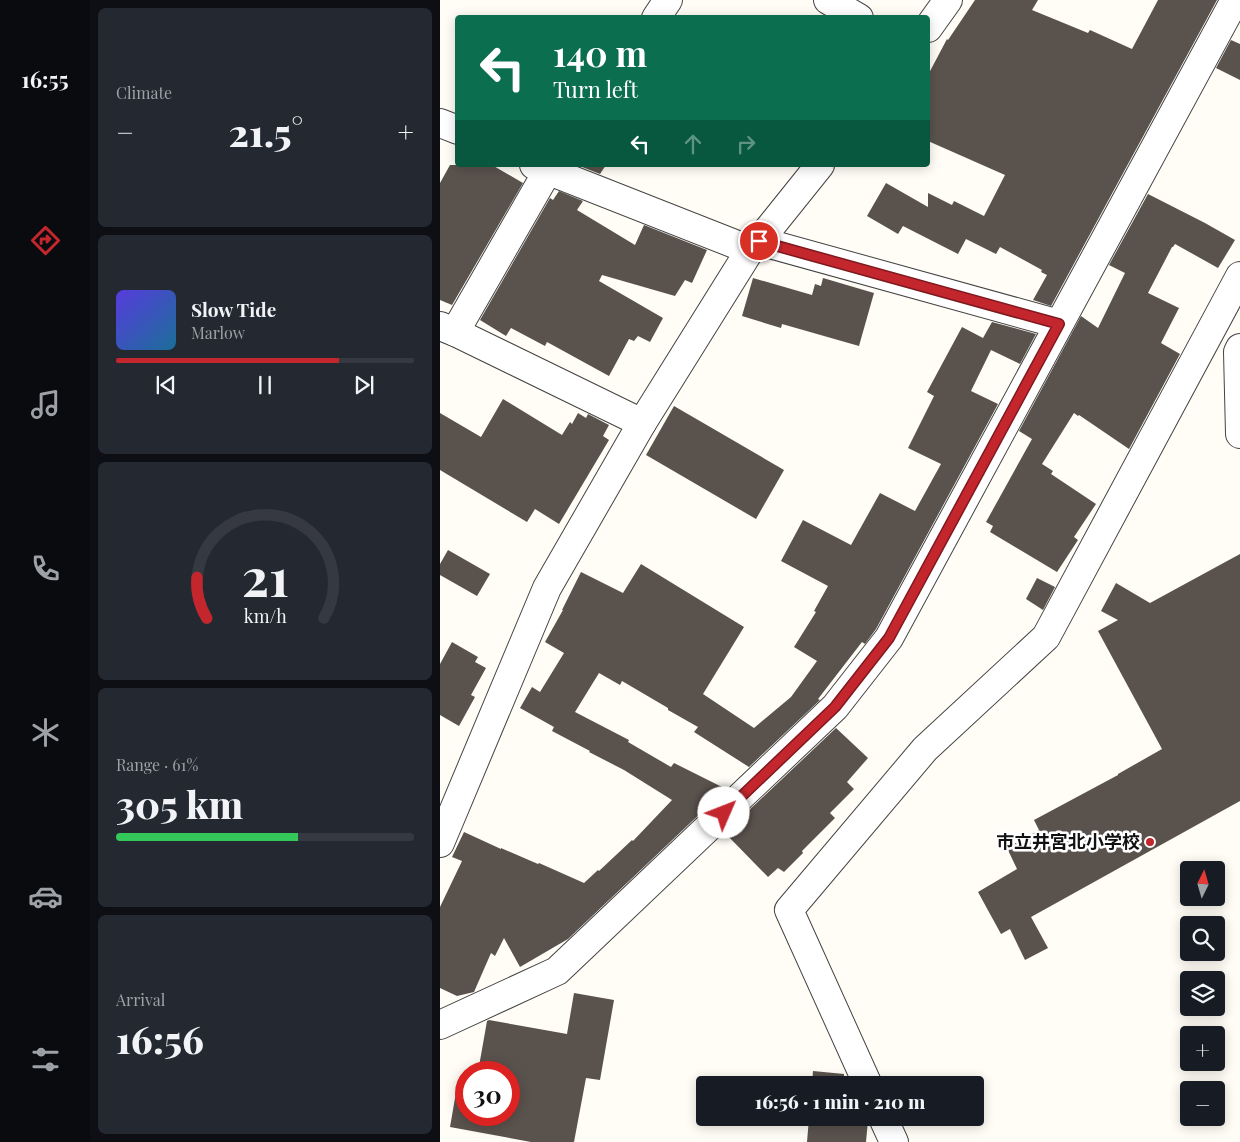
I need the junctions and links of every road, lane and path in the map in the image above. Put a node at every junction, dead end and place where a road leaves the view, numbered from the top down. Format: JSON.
{"nodes":[{"id":1,"x":668,"y":0,"type":"edge"},
{"id":2,"x":828,"y":0,"type":"edge"},
{"id":3,"x":948,"y":0,"type":"edge"},
{"id":4,"x":1235,"y":0,"type":"edge"},
{"id":5,"x":658,"y":15,"type":"edge"},
{"id":6,"x":854,"y":15,"type":"edge"},
{"id":7,"x":930,"y":25,"type":"edge"},
{"id":8,"x":440,"y":122,"type":"edge"},
{"id":9,"x":455,"y":129,"type":"edge"},
{"id":10,"x":544,"y":167,"type":"edge"},
{"id":11,"x":818,"y":167,"type":"edge"},
{"id":12,"x":754,"y":245,"type":"junction"},
{"id":13,"x":1240,"y":276,"type":"edge"},
{"id":14,"x":1059,"y":324,"type":"junction"},
{"id":15,"x":448,"y":329,"type":"edge"},
{"id":16,"x":1240,"y":348,"type":"edge"},
{"id":17,"x":642,"y":423,"type":"junction"},
{"id":18,"x":1240,"y":434,"type":"edge"},
{"id":19,"x":440,"y":843,"type":"edge"},
{"id":20,"x":440,"y":1025,"type":"edge"},
{"id":21,"x":864,"y":1076,"type":"edge"},
{"id":22,"x":887,"y":1126,"type":"edge"},
{"id":23,"x":894,"y":1142,"type":"edge"}],
"edges":[{"from":1,"to":5,"type":"street"},
{"from":2,"to":6,"type":"street"},
{"from":3,"to":7,"type":"street"},
{"from":4,"to":14,"type":"street"},
{"from":8,"to":9,"type":"street"},
{"from":10,"to":12,"type":"street"},
{"from":10,"to":15,"type":"street"},
{"from":11,"to":12,"type":"street"},
{"from":12,"to":14,"type":"street"},
{"from":12,"to":17,"type":"street"},
{"from":13,"to":21,"type":"street"},
{"from":14,"to":20,"type":"street"},
{"from":15,"to":17,"type":"street"},
{"from":16,"to":18,"type":"street"},
{"from":17,"to":19,"type":"street"},
{"from":22,"to":23,"type":"street"}]}
